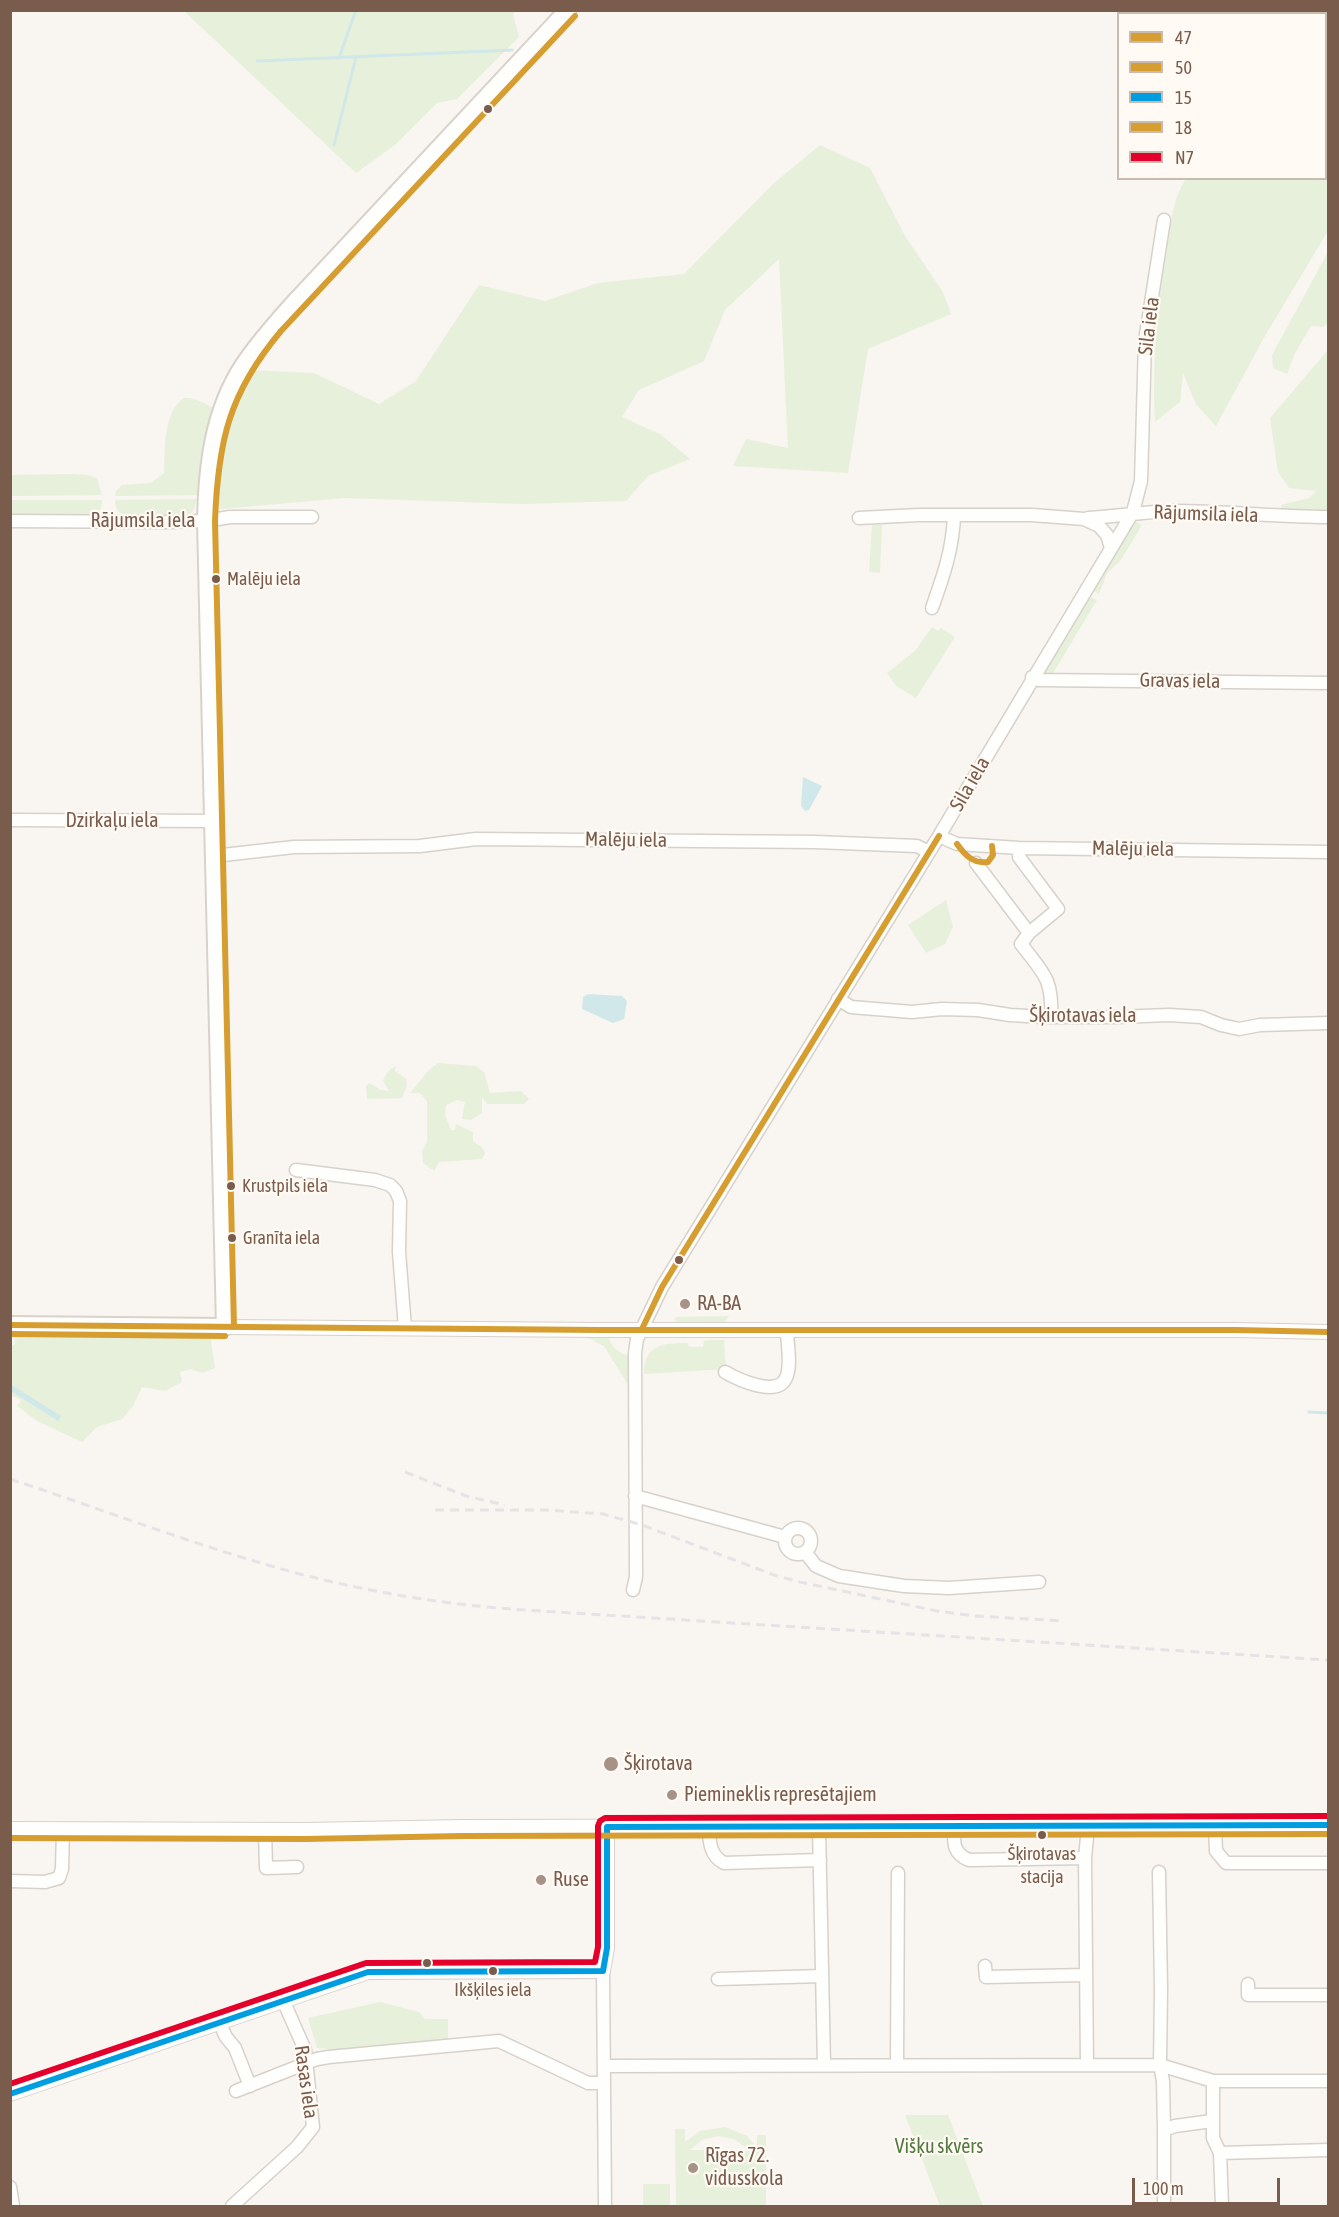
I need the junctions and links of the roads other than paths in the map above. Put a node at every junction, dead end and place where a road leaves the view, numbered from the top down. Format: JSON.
{"nodes":[{"id":1,"x":568,"y":10,"type":"edge"},
{"id":2,"x":1164,"y":220,"type":"dead end"},
{"id":3,"x":1133,"y":512,"type":"junction"},
{"id":4,"x":954,"y":515,"type":"junction"},
{"id":5,"x":1329,"y":517,"type":"edge"},
{"id":6,"x":312,"y":518,"type":"dead end"},
{"id":7,"x":859,"y":518,"type":"dead end"},
{"id":8,"x":1084,"y":519,"type":"junction"},
{"id":9,"x":10,"y":521,"type":"edge"},
{"id":10,"x":206,"y":521,"type":"junction"},
{"id":11,"x":1111,"y":548,"type":"junction"},
{"id":12,"x":932,"y":608,"type":"dead end"},
{"id":13,"x":1032,"y":677,"type":"junction"},
{"id":14,"x":1329,"y":683,"type":"edge"},
{"id":15,"x":10,"y":820,"type":"edge"},
{"id":16,"x":213,"y":822,"type":"junction"},
{"id":17,"x":939,"y":836,"type":"junction"},
{"id":18,"x":1019,"y":848,"type":"junction"},
{"id":19,"x":929,"y":852,"type":"junction"},
{"id":20,"x":1329,"y":852,"type":"edge"},
{"id":21,"x":213,"y":856,"type":"junction"},
{"id":22,"x":975,"y":863,"type":"dead end"},
{"id":23,"x":1029,"y":933,"type":"junction"},
{"id":24,"x":838,"y":999,"type":"junction"},
{"id":25,"x":1051,"y":1017,"type":"junction"},
{"id":26,"x":1329,"y":1023,"type":"edge"},
{"id":27,"x":296,"y":1170,"type":"dead end"},
{"id":28,"x":10,"y":1325,"type":"edge"},
{"id":29,"x":225,"y":1327,"type":"junction"},
{"id":30,"x":405,"y":1328,"type":"junction"},
{"id":31,"x":642,"y":1329,"type":"junction"},
{"id":32,"x":787,"y":1330,"type":"junction"},
{"id":33,"x":1329,"y":1332,"type":"edge"},
{"id":34,"x":725,"y":1372,"type":"dead end"},
{"id":35,"x":635,"y":1496,"type":"junction"},
{"id":36,"x":785,"y":1537,"type":"junction"},
{"id":37,"x":805,"y":1552,"type":"junction"},
{"id":38,"x":1039,"y":1582,"type":"dead end"},
{"id":39,"x":633,"y":1590,"type":"dead end"},
{"id":40,"x":1329,"y":1825,"type":"edge"},
{"id":41,"x":954,"y":1826,"type":"junction"},
{"id":42,"x":1215,"y":1826,"type":"junction"},
{"id":43,"x":607,"y":1827,"type":"junction"},
{"id":44,"x":709,"y":1827,"type":"junction"},
{"id":45,"x":819,"y":1827,"type":"junction"},
{"id":46,"x":1088,"y":1827,"type":"junction"},
{"id":47,"x":10,"y":1829,"type":"edge"},
{"id":48,"x":63,"y":1829,"type":"junction"},
{"id":49,"x":265,"y":1830,"type":"junction"},
{"id":50,"x":1085,"y":1858,"type":"junction"},
{"id":51,"x":820,"y":1860,"type":"junction"},
{"id":52,"x":1329,"y":1863,"type":"edge"},
{"id":53,"x":297,"y":1867,"type":"dead end"},
{"id":54,"x":1159,"y":1872,"type":"dead end"},
{"id":55,"x":895,"y":1876,"type":"dead end"},
{"id":56,"x":10,"y":1881,"type":"edge"},
{"id":57,"x":986,"y":1966,"type":"dead end"},
{"id":58,"x":603,"y":1971,"type":"junction"},
{"id":59,"x":1085,"y":1975,"type":"junction"},
{"id":60,"x":822,"y":1976,"type":"junction"},
{"id":61,"x":718,"y":1979,"type":"dead end"},
{"id":62,"x":1248,"y":1984,"type":"dead end"},
{"id":63,"x":1329,"y":1995,"type":"edge"},
{"id":64,"x":283,"y":2000,"type":"junction"},
{"id":65,"x":219,"y":2022,"type":"junction"},
{"id":66,"x":307,"y":2064,"type":"junction"},
{"id":67,"x":824,"y":2065,"type":"junction"},
{"id":68,"x":897,"y":2065,"type":"junction"},
{"id":69,"x":1087,"y":2065,"type":"junction"},
{"id":70,"x":1160,"y":2065,"type":"junction"},
{"id":71,"x":604,"y":2066,"type":"junction"},
{"id":72,"x":1213,"y":2080,"type":"junction"},
{"id":73,"x":1329,"y":2081,"type":"edge"},
{"id":74,"x":604,"y":2083,"type":"junction"},
{"id":75,"x":250,"y":2086,"type":"junction"},
{"id":76,"x":236,"y":2091,"type":"dead end"},
{"id":77,"x":10,"y":2094,"type":"edge"},
{"id":78,"x":1212,"y":2121,"type":"junction"},
{"id":79,"x":1164,"y":2130,"type":"junction"},
{"id":80,"x":1329,"y":2150,"type":"edge"},
{"id":81,"x":1220,"y":2153,"type":"junction"},
{"id":82,"x":10,"y":2187,"type":"edge"},
{"id":83,"x":13,"y":2206,"type":"edge"},
{"id":84,"x":232,"y":2206,"type":"edge"},
{"id":85,"x":605,"y":2206,"type":"edge"},
{"id":86,"x":1164,"y":2206,"type":"edge"},
{"id":87,"x":1222,"y":2206,"type":"edge"}],
"edges":[{"from":1,"to":10,"type":"main road"},
{"from":2,"to":3,"type":"street","name":"Sila iela"},
{"from":3,"to":5,"type":"street","name":"Rājumsila iela"},
{"from":3,"to":8,"type":"street","name":"Rājumsila iela"},
{"from":3,"to":11,"type":"street","name":"Sila iela"},
{"from":4,"to":7,"type":"street","name":"Rājumsila iela"},
{"from":4,"to":8,"type":"street","name":"Rājumsila iela"},
{"from":4,"to":12,"type":"street"},
{"from":6,"to":10,"type":"street","name":"Rājumsila iela"},
{"from":8,"to":11,"type":"street"},
{"from":9,"to":10,"type":"street","name":"Rājumsila iela"},
{"from":10,"to":16,"type":"main road"},
{"from":11,"to":13,"type":"street","name":"Sila iela"},
{"from":13,"to":14,"type":"street","name":"Gravas iela"},
{"from":13,"to":17,"type":"street","name":"Sila iela"},
{"from":15,"to":16,"type":"street","name":"Dzirkaļu iela"},
{"from":16,"to":21,"type":"main road"},
{"from":17,"to":18,"type":"street","name":"Malēju iela"},
{"from":17,"to":19,"type":"street","name":"Sila iela"},
{"from":18,"to":20,"type":"street","name":"Malēju iela"},
{"from":18,"to":23,"type":"street"},
{"from":19,"to":21,"type":"street","name":"Malēju iela"},
{"from":19,"to":24,"type":"street","name":"Sila iela"},
{"from":21,"to":29,"type":"main road"},
{"from":22,"to":23,"type":"street"},
{"from":23,"to":25,"type":"street"},
{"from":24,"to":25,"type":"street","name":"Šķirotavas iela"},
{"from":24,"to":31,"type":"street","name":"Sila iela"},
{"from":25,"to":26,"type":"street","name":"Šķirotavas iela"},
{"from":27,"to":30,"type":"street"},
{"from":28,"to":29,"type":"main road"},
{"from":29,"to":30,"type":"street"},
{"from":30,"to":31,"type":"street"},
{"from":31,"to":32,"type":"street"},
{"from":31,"to":35,"type":"street","name":"Sila iela"},
{"from":32,"to":33,"type":"street"},
{"from":32,"to":34,"type":"street"},
{"from":35,"to":36,"type":"street"},
{"from":35,"to":39,"type":"street","name":"Sila iela"},
{"from":36,"to":37,"type":"street"},
{"from":36,"to":37,"type":"street"},
{"from":37,"to":38,"type":"street"},
{"from":40,"to":42,"type":"street"},
{"from":41,"to":45,"type":"street"},
{"from":41,"to":46,"type":"street"},
{"from":41,"to":50,"type":"street"},
{"from":42,"to":46,"type":"street"},
{"from":42,"to":52,"type":"street"},
{"from":43,"to":44,"type":"street"},
{"from":43,"to":49,"type":"street"},
{"from":43,"to":58,"type":"street"},
{"from":44,"to":45,"type":"street"},
{"from":44,"to":51,"type":"street"},
{"from":45,"to":51,"type":"street"},
{"from":46,"to":50,"type":"street"},
{"from":47,"to":48,"type":"street"},
{"from":48,"to":49,"type":"street"},
{"from":48,"to":56,"type":"street"},
{"from":49,"to":53,"type":"street"},
{"from":50,"to":59,"type":"street"},
{"from":51,"to":60,"type":"street"},
{"from":54,"to":70,"type":"street"},
{"from":55,"to":68,"type":"street"},
{"from":57,"to":59,"type":"street"},
{"from":58,"to":64,"type":"street"},
{"from":58,"to":71,"type":"street"},
{"from":59,"to":69,"type":"street"},
{"from":60,"to":61,"type":"street"},
{"from":60,"to":67,"type":"street"},
{"from":62,"to":63,"type":"street"},
{"from":64,"to":65,"type":"street"},
{"from":64,"to":66,"type":"street","name":"Rasas iela"},
{"from":65,"to":75,"type":"street"},
{"from":65,"to":77,"type":"street"},
{"from":66,"to":74,"type":"street"},
{"from":66,"to":75,"type":"street"},
{"from":66,"to":84,"type":"street","name":"Rasas iela"},
{"from":67,"to":68,"type":"street"},
{"from":67,"to":71,"type":"street"},
{"from":68,"to":69,"type":"street"},
{"from":69,"to":70,"type":"street"},
{"from":70,"to":72,"type":"street"},
{"from":70,"to":79,"type":"street"},
{"from":71,"to":74,"type":"street"},
{"from":72,"to":73,"type":"street"},
{"from":72,"to":78,"type":"street"},
{"from":74,"to":85,"type":"street"},
{"from":75,"to":76,"type":"street"},
{"from":78,"to":79,"type":"street"},
{"from":78,"to":81,"type":"street"},
{"from":79,"to":86,"type":"street"},
{"from":80,"to":81,"type":"street"},
{"from":81,"to":87,"type":"street"},
{"from":82,"to":83,"type":"street"}]}
